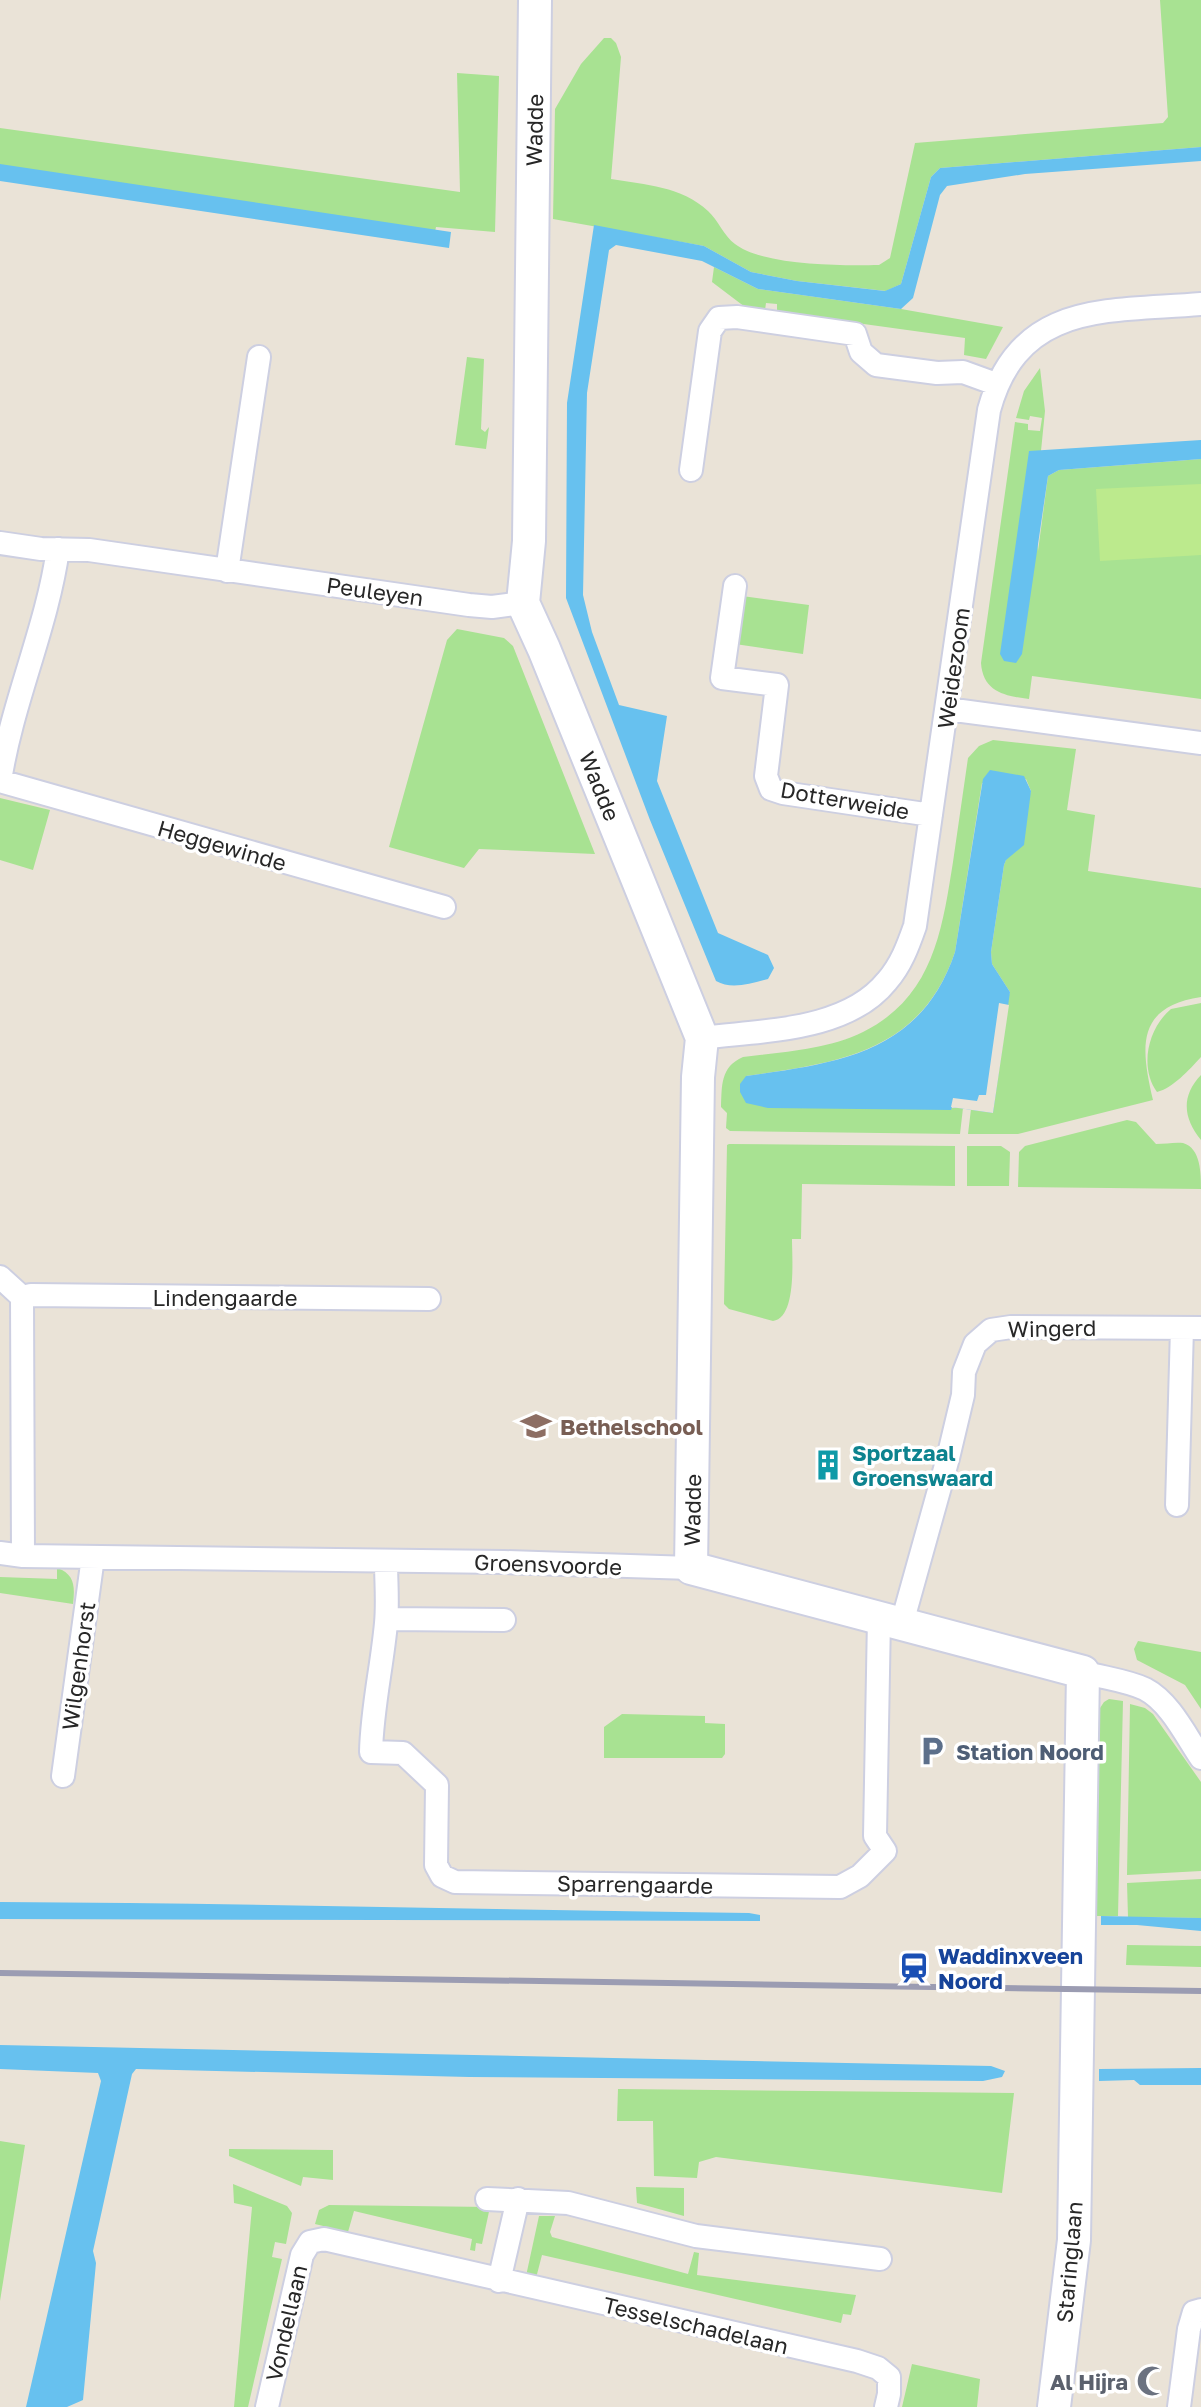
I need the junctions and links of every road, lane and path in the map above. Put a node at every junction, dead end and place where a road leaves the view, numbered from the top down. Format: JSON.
{"nodes":[{"id":1,"x":535,"y":0,"type":"edge"},
{"id":2,"x":1201,"y":304,"type":"edge"},
{"id":3,"x":259,"y":357,"type":"dead end"},
{"id":4,"x":996,"y":384,"type":"junction"},
{"id":5,"x":691,"y":470,"type":"dead end"},
{"id":6,"x":0,"y":543,"type":"edge"},
{"id":7,"x":58,"y":549,"type":"junction"},
{"id":8,"x":227,"y":571,"type":"junction"},
{"id":9,"x":735,"y":586,"type":"dead end"},
{"id":10,"x":523,"y":603,"type":"junction"},
{"id":11,"x":947,"y":709,"type":"junction"},
{"id":12,"x":1201,"y":743,"type":"edge"},
{"id":13,"x":0,"y":781,"type":"edge"},
{"id":14,"x":931,"y":815,"type":"junction"},
{"id":15,"x":444,"y":907,"type":"dead end"},
{"id":16,"x":702,"y":1038,"type":"junction"},
{"id":17,"x":0,"y":1277,"type":"edge"},
{"id":18,"x":22,"y":1297,"type":"junction"},
{"id":19,"x":429,"y":1299,"type":"dead end"},
{"id":20,"x":1192,"y":1328,"type":"edge"},
{"id":21,"x":1177,"y":1505,"type":"dead end"},
{"id":22,"x":11,"y":1554,"type":"edge"},
{"id":23,"x":93,"y":1557,"type":"junction"},
{"id":24,"x":386,"y":1561,"type":"junction"},
{"id":25,"x":691,"y":1568,"type":"junction"},
{"id":26,"x":387,"y":1619,"type":"junction"},
{"id":27,"x":504,"y":1620,"type":"dead end"},
{"id":28,"x":891,"y":1620,"type":"junction"},
{"id":29,"x":1083,"y":1672,"type":"junction"},
{"id":30,"x":1201,"y":1758,"type":"edge"},
{"id":31,"x":63,"y":1776,"type":"dead end"},
{"id":32,"x":487,"y":2199,"type":"dead end"},
{"id":33,"x":518,"y":2199,"type":"junction"},
{"id":34,"x":310,"y":2242,"type":"joint"},
{"id":35,"x":880,"y":2259,"type":"dead end"},
{"id":36,"x":499,"y":2281,"type":"junction"},
{"id":37,"x":1201,"y":2310,"type":"edge"},
{"id":38,"x":267,"y":2407,"type":"edge"},
{"id":39,"x":886,"y":2407,"type":"edge"},
{"id":40,"x":1054,"y":2407,"type":"edge"},
{"id":41,"x":1179,"y":2407,"type":"edge"}],
"edges":[{"from":1,"to":10,"type":"street","name":"Wadde"},
{"from":2,"to":4,"type":"street","name":"Weidezoom"},
{"from":3,"to":8,"type":"street"},
{"from":4,"to":5,"type":"street"},
{"from":4,"to":11,"type":"street","name":"Weidezoom"},
{"from":6,"to":7,"type":"street","name":"Peuleyen"},
{"from":7,"to":8,"type":"street","name":"Peuleyen"},
{"from":7,"to":13,"type":"street","name":"Heggewinde"},
{"from":8,"to":10,"type":"street","name":"Peuleyen"},
{"from":9,"to":14,"type":"street","name":"Dotterweide"},
{"from":10,"to":16,"type":"street","name":"Wadde"},
{"from":11,"to":12,"type":"street"},
{"from":11,"to":14,"type":"street","name":"Weidezoom"},
{"from":13,"to":15,"type":"street","name":"Heggewinde"},
{"from":14,"to":16,"type":"street","name":"Weidezoom"},
{"from":16,"to":25,"type":"street","name":"Wadde"},
{"from":17,"to":18,"type":"street"},
{"from":18,"to":19,"type":"street","name":"Lindengaarde"},
{"from":18,"to":22,"type":"street"},
{"from":20,"to":21,"type":"street","name":"Wingerd"},
{"from":20,"to":28,"type":"street","name":"Wingerd"},
{"from":22,"to":23,"type":"street","name":"Groensvoorde"},
{"from":23,"to":24,"type":"street","name":"Groensvoorde"},
{"from":23,"to":31,"type":"street","name":"Wilgenhorst"},
{"from":24,"to":25,"type":"street","name":"Groensvoorde"},
{"from":24,"to":26,"type":"street","name":"Sparrengaarde"},
{"from":25,"to":28,"type":"street","name":"Groensvoorde"},
{"from":26,"to":27,"type":"street"},
{"from":26,"to":28,"type":"street","name":"Sparrengaarde"},
{"from":28,"to":29,"type":"street","name":"Groensvoorde"},
{"from":29,"to":30,"type":"street"},
{"from":29,"to":40,"type":"street","name":"Staringlaan"},
{"from":32,"to":33,"type":"street"},
{"from":33,"to":35,"type":"street"},
{"from":33,"to":36,"type":"street"},
{"from":34,"to":36,"type":"street","name":"Tesselschadelaan"},
{"from":34,"to":38,"type":"street","name":"Vondellaan"},
{"from":36,"to":39,"type":"street","name":"Tesselschadelaan"},
{"from":37,"to":41,"type":"street"}]}
